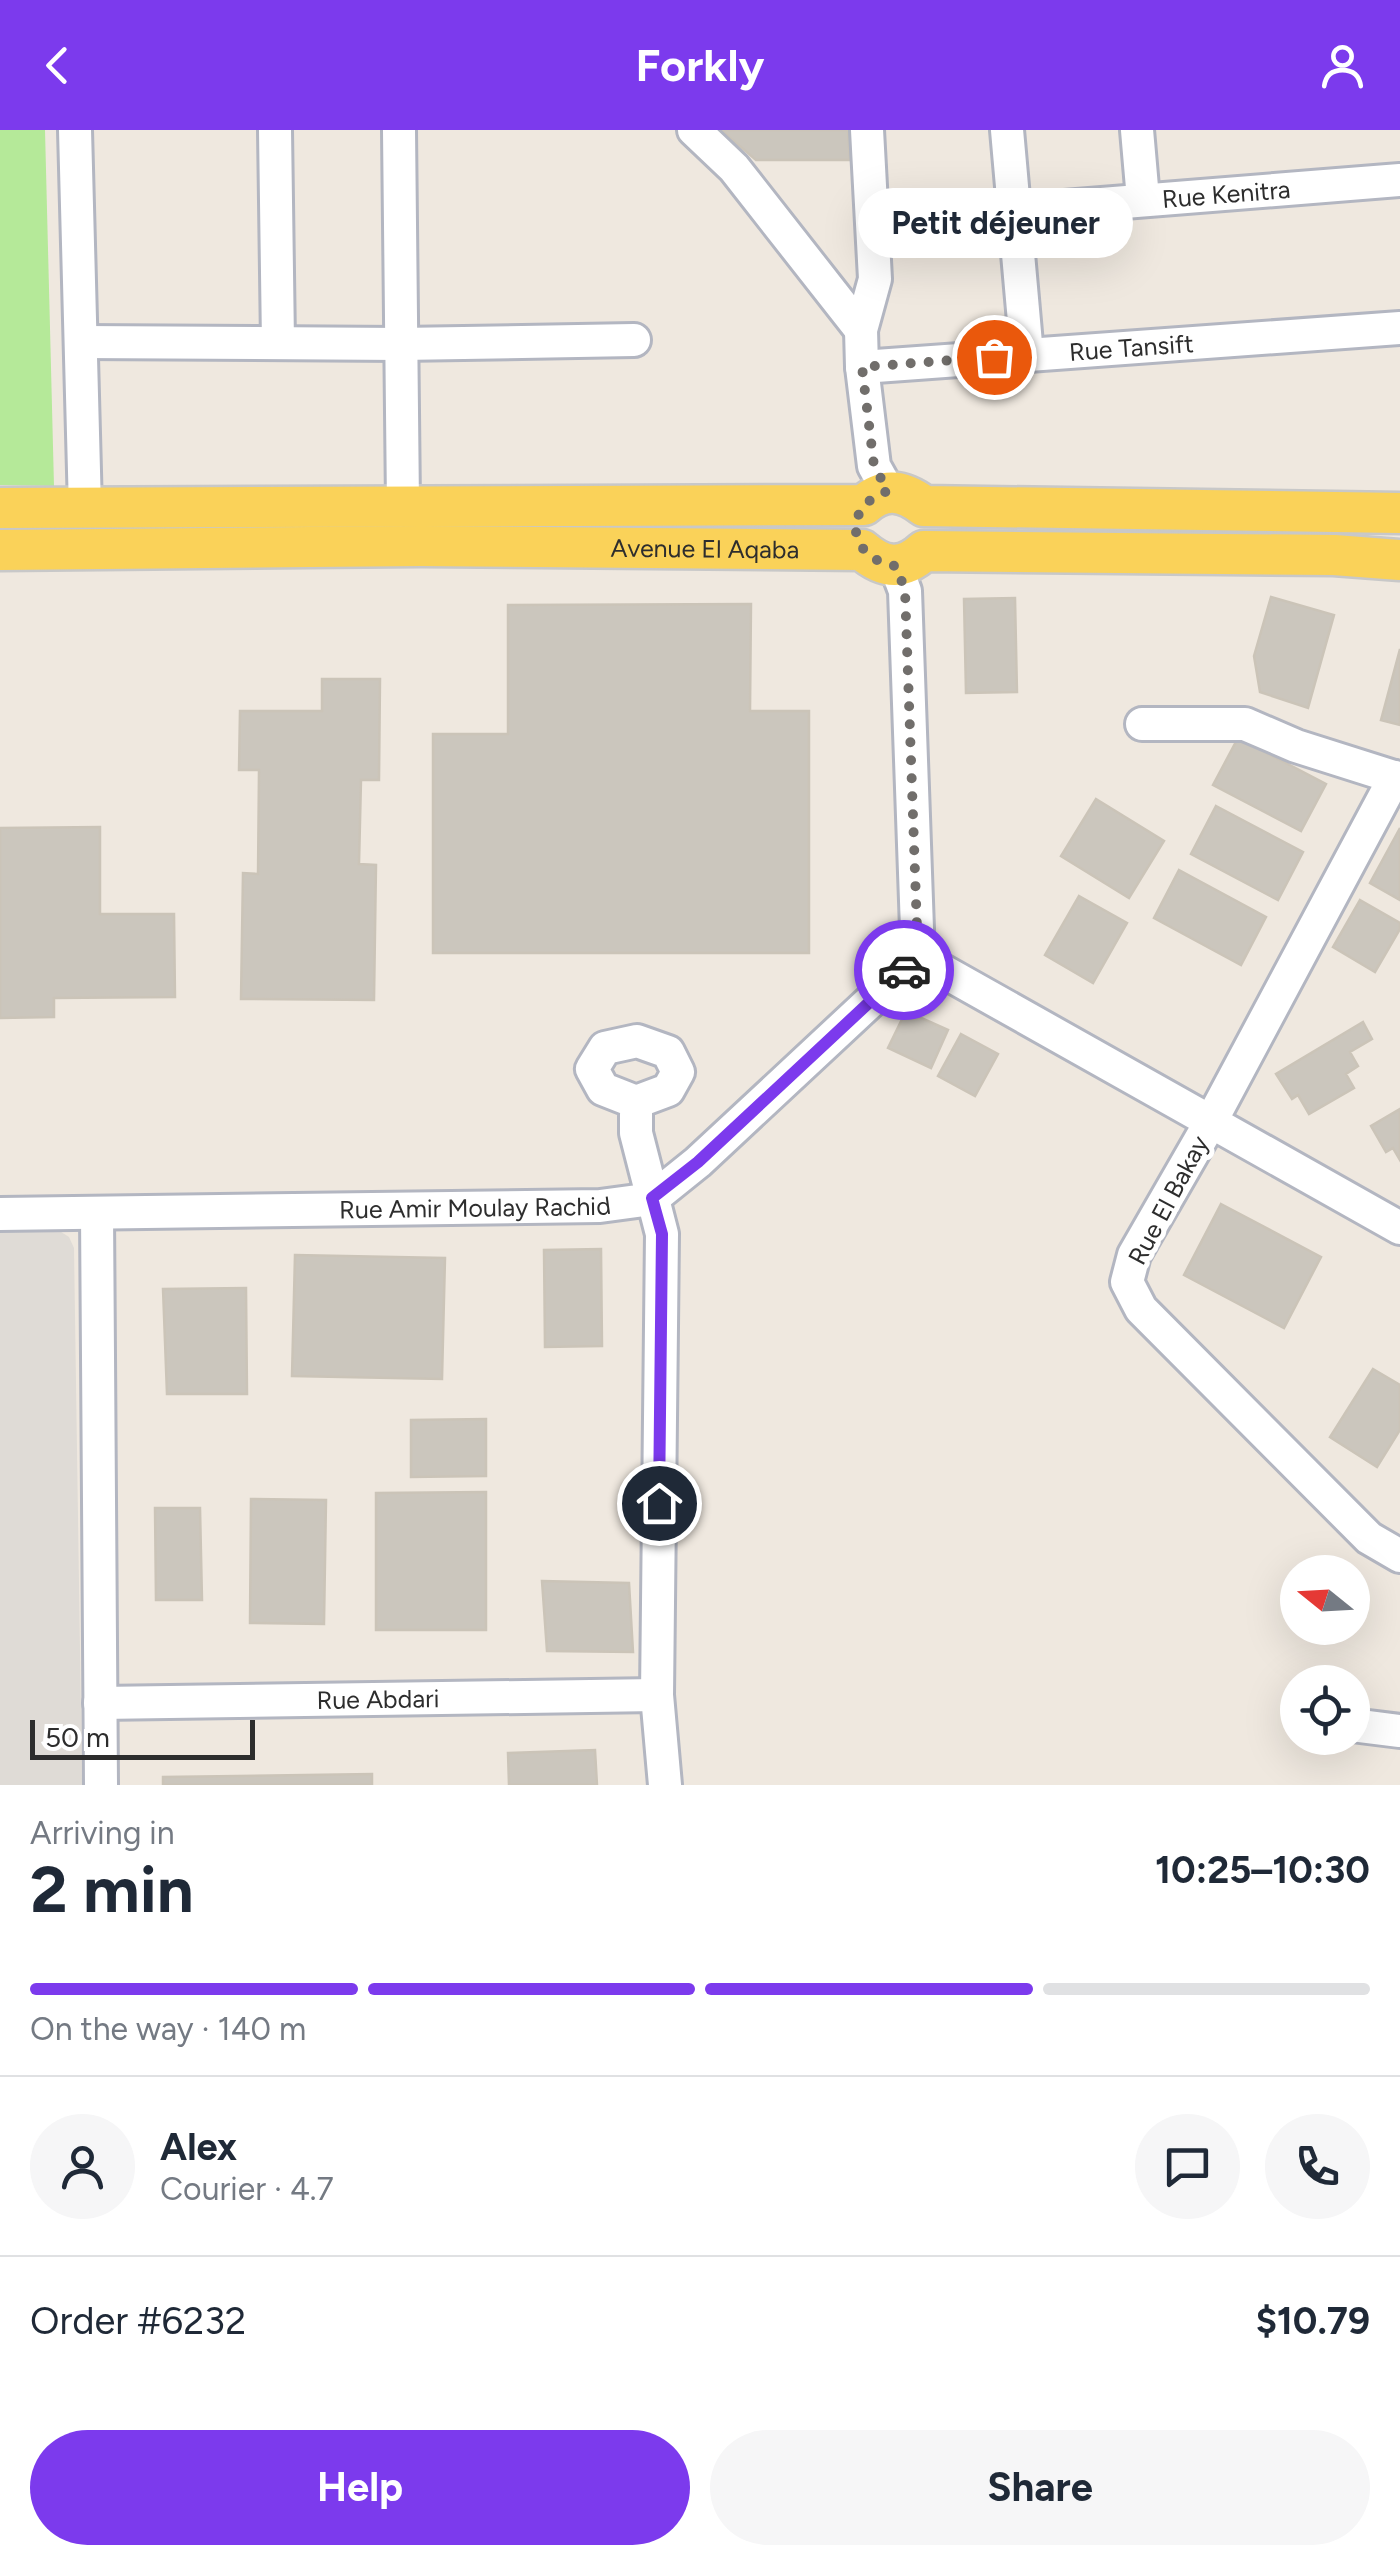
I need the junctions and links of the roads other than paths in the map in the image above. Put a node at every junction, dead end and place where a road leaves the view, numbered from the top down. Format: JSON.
{"nodes":[{"id":1,"x":75,"y":130,"type":"edge"},
{"id":2,"x":275,"y":130,"type":"edge"},
{"id":3,"x":398,"y":130,"type":"edge"},
{"id":4,"x":694,"y":130,"type":"edge"},
{"id":5,"x":867,"y":130,"type":"edge"},
{"id":6,"x":1007,"y":130,"type":"edge"},
{"id":7,"x":1137,"y":130,"type":"edge"},
{"id":8,"x":1400,"y":180,"type":"edge"},
{"id":9,"x":1144,"y":199,"type":"junction"},
{"id":10,"x":1013,"y":210,"type":"junction"},
{"id":11,"x":872,"y":216,"type":"junction"},
{"id":12,"x":1400,"y":328,"type":"edge"},
{"id":13,"x":862,"y":330,"type":"junction"},
{"id":14,"x":634,"y":340,"type":"dead end"},
{"id":15,"x":81,"y":342,"type":"junction"},
{"id":16,"x":278,"y":343,"type":"junction"},
{"id":17,"x":401,"y":344,"type":"junction"},
{"id":18,"x":1028,"y":354,"type":"junction"},
{"id":19,"x":862,"y":367,"type":"junction"},
{"id":20,"x":892,"y":501,"type":"junction"},
{"id":21,"x":403,"y":504,"type":"junction"},
{"id":22,"x":0,"y":508,"type":"edge"},
{"id":23,"x":85,"y":509,"type":"junction"},
{"id":24,"x":1400,"y":513,"type":"edge"},
{"id":25,"x":0,"y":550,"type":"edge"},
{"id":26,"x":894,"y":556,"type":"junction"},
{"id":27,"x":1400,"y":560,"type":"edge"},
{"id":28,"x":1142,"y":724,"type":"dead end"},
{"id":29,"x":1398,"y":778,"type":"edge"},
{"id":30,"x":918,"y":957,"type":"junction"},
{"id":31,"x":636,"y":1102,"type":"dead end"},
{"id":32,"x":1210,"y":1123,"type":"junction"},
{"id":33,"x":652,"y":1198,"type":"junction"},
{"id":34,"x":97,"y":1212,"type":"junction"},
{"id":35,"x":0,"y":1214,"type":"edge"},
{"id":36,"x":1400,"y":1228,"type":"edge"},
{"id":37,"x":1400,"y":1556,"type":"edge"},
{"id":38,"x":657,"y":1695,"type":"junction"},
{"id":39,"x":100,"y":1704,"type":"junction"},
{"id":40,"x":1370,"y":1728,"type":"edge"},
{"id":41,"x":1400,"y":1732,"type":"edge"},
{"id":42,"x":101,"y":1785,"type":"edge"},
{"id":43,"x":665,"y":1785,"type":"edge"}],
"edges":[{"from":1,"to":15,"type":"street"},
{"from":2,"to":16,"type":"street"},
{"from":3,"to":17,"type":"street"},
{"from":4,"to":13,"type":"street"},
{"from":5,"to":11,"type":"street"},
{"from":6,"to":10,"type":"street"},
{"from":7,"to":9,"type":"street"},
{"from":8,"to":9,"type":"street","name":"Rue Kenitra"},
{"from":9,"to":10,"type":"street","name":"Rue Kenitra"},
{"from":10,"to":11,"type":"street","name":"Rue Kenitra"},
{"from":10,"to":18,"type":"street"},
{"from":11,"to":13,"type":"street"},
{"from":12,"to":18,"type":"street","name":"Rue Tansift"},
{"from":13,"to":19,"type":"street"},
{"from":14,"to":17,"type":"street"},
{"from":15,"to":16,"type":"street"},
{"from":15,"to":23,"type":"street"},
{"from":16,"to":17,"type":"street"},
{"from":17,"to":21,"type":"street"},
{"from":18,"to":19,"type":"street","name":"Rue Tansift"},
{"from":19,"to":20,"type":"street"},
{"from":20,"to":21,"type":"main road","name":"Avenue El Aqaba"},
{"from":20,"to":24,"type":"main road","name":"Avenue El Aqaba"},
{"from":20,"to":26,"type":"main road"},
{"from":20,"to":26,"type":"main road"},
{"from":21,"to":23,"type":"main road","name":"Avenue El Aqaba"},
{"from":22,"to":23,"type":"main road","name":"Avenue El Aqaba"},
{"from":25,"to":26,"type":"main road","name":"Avenue El Aqaba"},
{"from":26,"to":27,"type":"main road","name":"Avenue El Aqaba"},
{"from":26,"to":30,"type":"street"},
{"from":28,"to":29,"type":"street","name":"Rue El Bakay"},
{"from":29,"to":32,"type":"street","name":"Rue El Bakay"},
{"from":30,"to":32,"type":"street"},
{"from":30,"to":33,"type":"street","name":"Rue Amir Moulay Rachid"},
{"from":31,"to":33,"type":"street"},
{"from":32,"to":36,"type":"street"},
{"from":32,"to":37,"type":"street","name":"Rue El Bakay"},
{"from":33,"to":34,"type":"street","name":"Rue Amir Moulay Rachid"},
{"from":33,"to":38,"type":"street"},
{"from":34,"to":35,"type":"street","name":"Rue Amir Moulay Rachid"},
{"from":34,"to":39,"type":"street"},
{"from":38,"to":39,"type":"street","name":"Rue Abdari"},
{"from":38,"to":43,"type":"street"},
{"from":39,"to":42,"type":"street"},
{"from":40,"to":41,"type":"street"}]}
